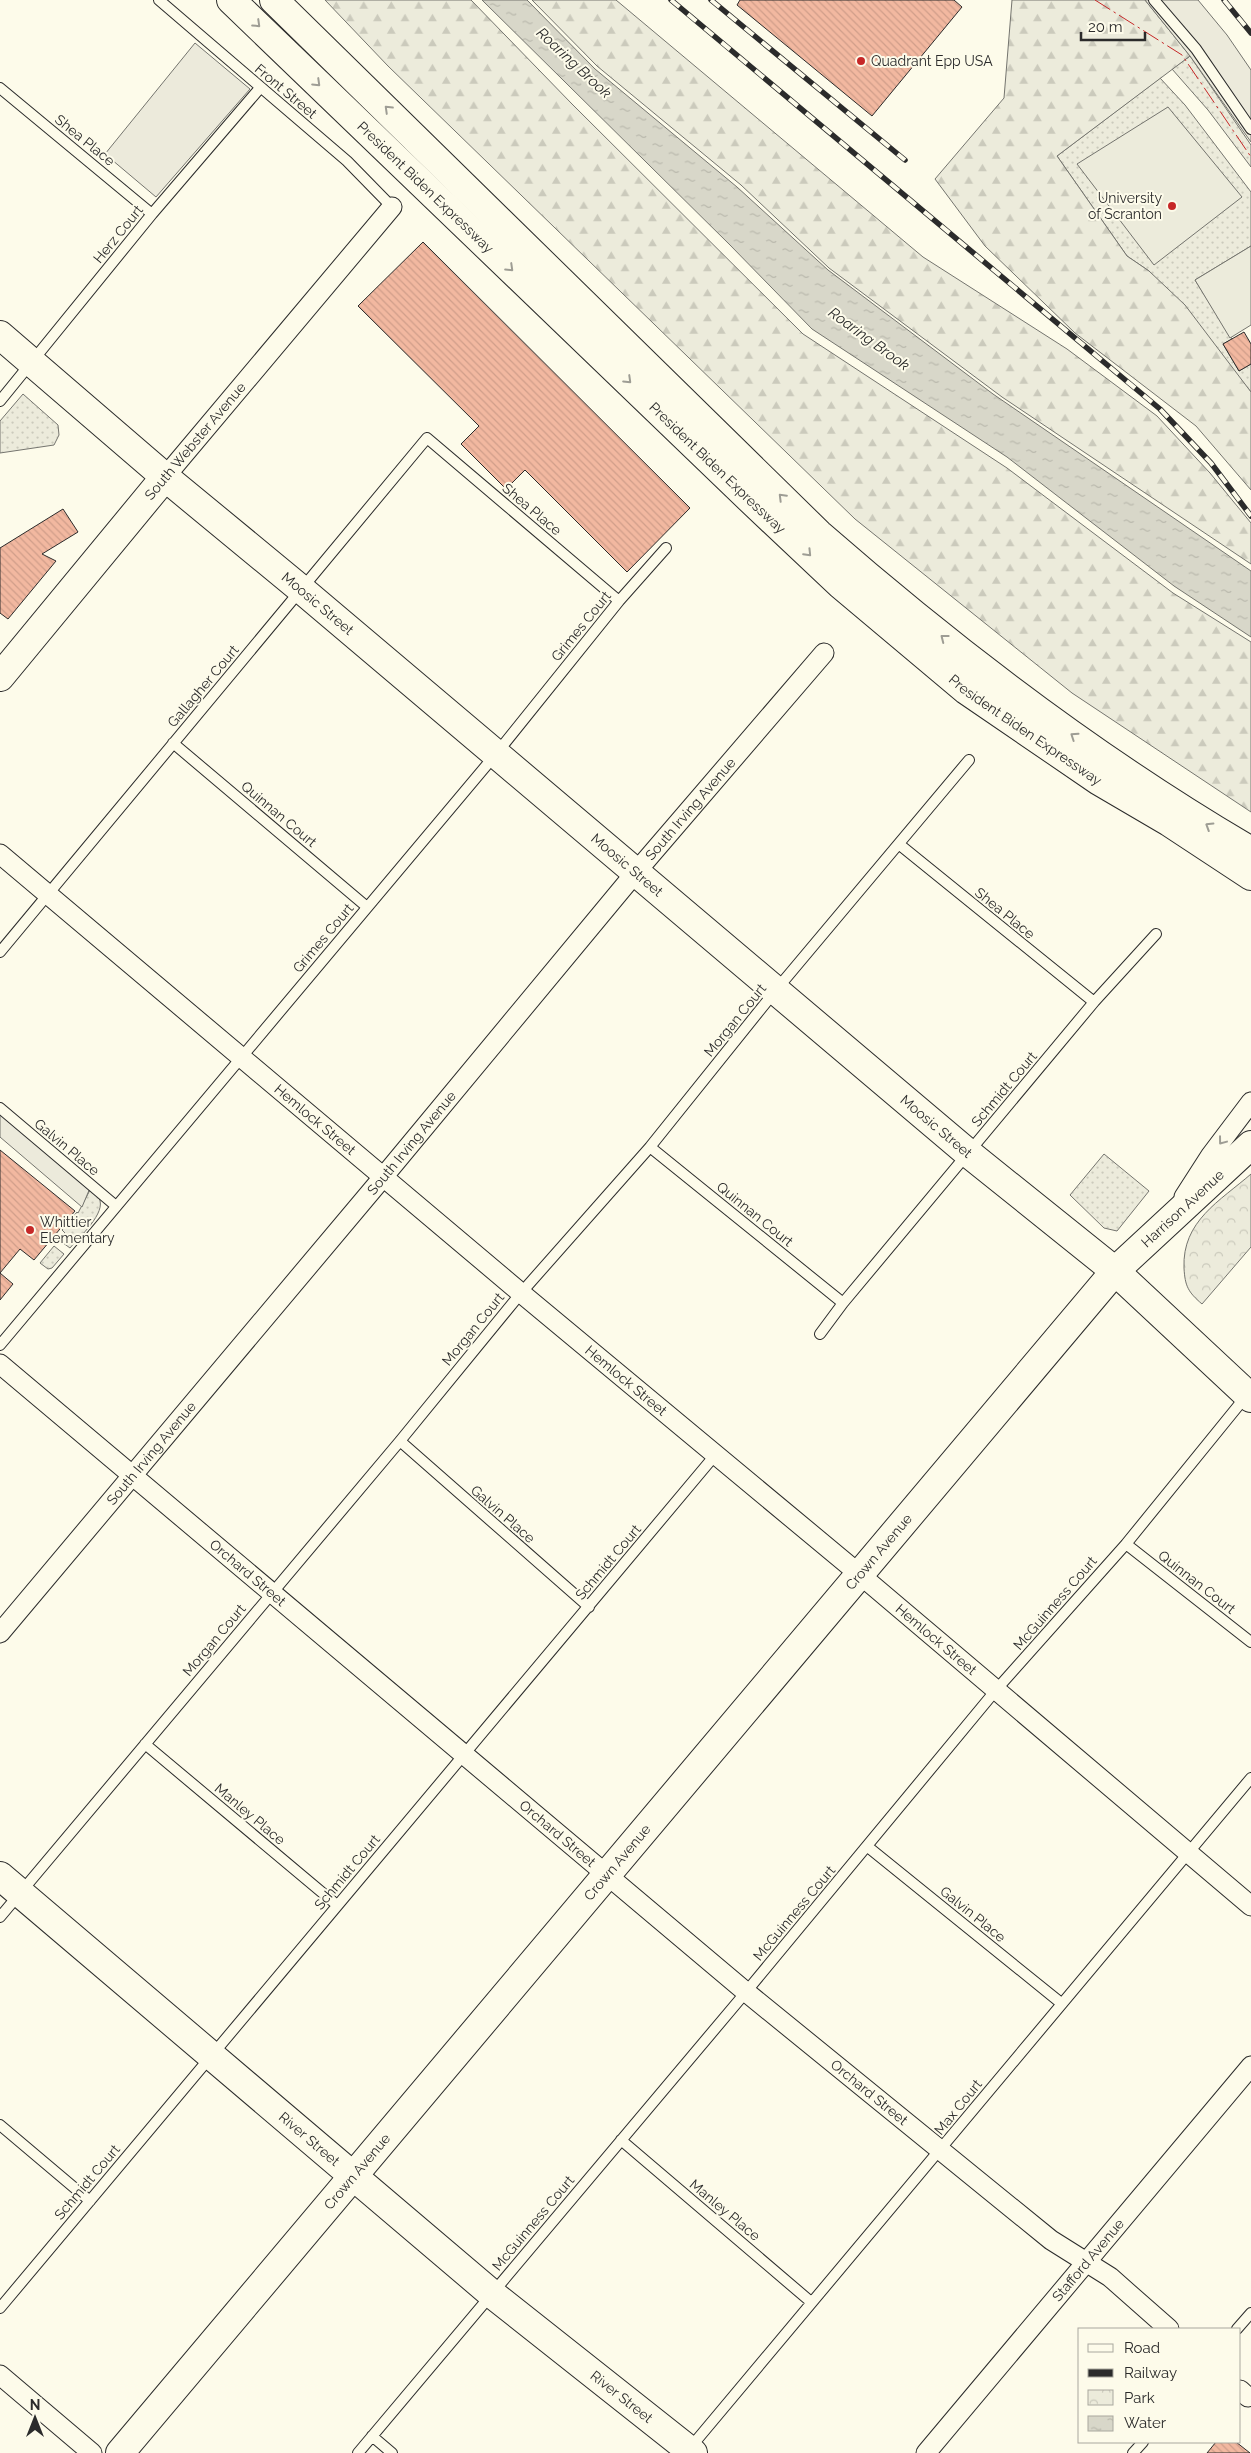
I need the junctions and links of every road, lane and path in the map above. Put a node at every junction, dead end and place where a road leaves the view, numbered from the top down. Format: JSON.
{"nodes":[{"id":1,"x":159,"y":0,"type":"edge"},
{"id":2,"x":231,"y":0,"type":"edge"},
{"id":3,"x":274,"y":0,"type":"edge"},
{"id":4,"x":1154,"y":0,"type":"edge"},
{"id":5,"x":0,"y":88,"type":"edge"},
{"id":6,"x":260,"y":88,"type":"junction"},
{"id":7,"x":1251,"y":129,"type":"edge"},
{"id":8,"x":392,"y":207,"type":"joint"},
{"id":9,"x":152,"y":214,"type":"junction"},
{"id":10,"x":0,"y":335,"type":"edge"},
{"id":11,"x":32,"y":362,"type":"junction"},
{"id":12,"x":0,"y":401,"type":"edge"},
{"id":13,"x":427,"y":438,"type":"joint"},
{"id":14,"x":165,"y":477,"type":"junction"},
{"id":15,"x":666,"y":548,"type":"dead end"},
{"id":16,"x":302,"y":590,"type":"junction"},
{"id":17,"x":619,"y":601,"type":"junction"},
{"id":18,"x":824,"y":653,"type":"dead end"},
{"id":19,"x":0,"y":677,"type":"edge"},
{"id":20,"x":172,"y":742,"type":"junction"},
{"id":21,"x":496,"y":754,"type":"junction"},
{"id":22,"x":969,"y":760,"type":"dead end"},
{"id":23,"x":900,"y":845,"type":"junction"},
{"id":24,"x":1251,"y":851,"type":"edge"},
{"id":25,"x":0,"y":854,"type":"edge"},
{"id":26,"x":636,"y":872,"type":"junction"},
{"id":27,"x":1251,"y":876,"type":"edge"},
{"id":28,"x":48,"y":896,"type":"junction"},
{"id":29,"x":367,"y":907,"type":"junction"},
{"id":30,"x":1156,"y":934,"type":"dead end"},
{"id":31,"x":0,"y":952,"type":"edge"},
{"id":32,"x":776,"y":990,"type":"junction"},
{"id":33,"x":1094,"y":1002,"type":"junction"},
{"id":34,"x":241,"y":1058,"type":"junction"},
{"id":35,"x":1251,"y":1102,"type":"edge"},
{"id":36,"x":0,"y":1108,"type":"edge"},
{"id":37,"x":1251,"y":1144,"type":"edge"},
{"id":38,"x":650,"y":1147,"type":"junction"},
{"id":39,"x":968,"y":1153,"type":"junction"},
{"id":40,"x":384,"y":1176,"type":"junction"},
{"id":41,"x":116,"y":1206,"type":"junction"},
{"id":42,"x":1170,"y":1218,"type":"junction"},
{"id":43,"x":1115,"y":1271,"type":"junction"},
{"id":44,"x":521,"y":1293,"type":"junction"},
{"id":45,"x":843,"y":1303,"type":"junction"},
{"id":46,"x":820,"y":1334,"type":"dead end"},
{"id":47,"x":0,"y":1345,"type":"edge"},
{"id":48,"x":0,"y":1364,"type":"edge"},
{"id":49,"x":1250,"y":1394,"type":"edge"},
{"id":50,"x":400,"y":1441,"type":"junction"},
{"id":51,"x":716,"y":1454,"type":"junction"},
{"id":52,"x":132,"y":1474,"type":"junction"},
{"id":53,"x":1126,"y":1544,"type":"junction"},
{"id":54,"x":858,"y":1573,"type":"junction"},
{"id":55,"x":270,"y":1593,"type":"junction"},
{"id":56,"x":589,"y":1607,"type":"junction"},
{"id":57,"x":0,"y":1633,"type":"edge"},
{"id":58,"x":1251,"y":1642,"type":"edge"},
{"id":59,"x":996,"y":1690,"type":"junction"},
{"id":60,"x":145,"y":1744,"type":"junction"},
{"id":61,"x":463,"y":1754,"type":"junction"},
{"id":62,"x":1251,"y":1778,"type":"edge"},
{"id":63,"x":868,"y":1846,"type":"junction"},
{"id":64,"x":1190,"y":1852,"type":"junction"},
{"id":65,"x":606,"y":1875,"type":"junction"},
{"id":66,"x":10,"y":1884,"type":"edge"},
{"id":67,"x":337,"y":1905,"type":"junction"},
{"id":68,"x":1251,"y":1906,"type":"edge"},
{"id":69,"x":0,"y":1917,"type":"edge"},
{"id":70,"x":746,"y":1992,"type":"junction"},
{"id":71,"x":1061,"y":2003,"type":"junction"},
{"id":72,"x":213,"y":2056,"type":"junction"},
{"id":73,"x":1251,"y":2066,"type":"edge"},
{"id":74,"x":0,"y":2125,"type":"edge"},
{"id":75,"x":621,"y":2140,"type":"junction"},
{"id":76,"x":941,"y":2150,"type":"junction"},
{"id":77,"x":354,"y":2174,"type":"junction"},
{"id":78,"x":90,"y":2201,"type":"junction"},
{"id":79,"x":1086,"y":2262,"type":"junction"},
{"id":80,"x":492,"y":2294,"type":"junction"},
{"id":81,"x":811,"y":2302,"type":"junction"},
{"id":82,"x":0,"y":2308,"type":"edge"},
{"id":83,"x":1251,"y":2313,"type":"edge"},
{"id":84,"x":1168,"y":2328,"type":"edge"},
{"id":85,"x":1238,"y":2328,"type":"edge"},
{"id":86,"x":0,"y":2376,"type":"edge"},
{"id":87,"x":372,"y":2436,"type":"junction"},
{"id":88,"x":1142,"y":2443,"type":"edge"},
{"id":89,"x":689,"y":2452,"type":"edge"},
{"id":90,"x":92,"y":2453,"type":"edge"},
{"id":91,"x":120,"y":2453,"type":"edge"},
{"id":92,"x":358,"y":2453,"type":"edge"},
{"id":93,"x":392,"y":2453,"type":"edge"},
{"id":94,"x":926,"y":2453,"type":"edge"},
{"id":95,"x":1134,"y":2453,"type":"edge"}],
"edges":[{"from":1,"to":6,"type":"lane","name":"Front Street"},
{"from":2,"to":27,"type":"main road","name":"President Biden Expressway","one_way":true},
{"from":24,"to":3,"type":"main road","name":"President Biden Expressway","one_way":true},
{"from":4,"to":7,"type":"lane"},
{"from":5,"to":9,"type":"lane","name":"Shea Place"},
{"from":6,"to":8,"type":"lane","name":"Front Street"},
{"from":6,"to":9,"type":"lane","name":"Herz Court"},
{"from":8,"to":14,"type":"street","name":"South Webster Avenue"},
{"from":9,"to":11,"type":"lane","name":"Herz Court"},
{"from":10,"to":11,"type":"main road","name":"Moosic Street"},
{"from":11,"to":12,"type":"lane","name":"Herz Court"},
{"from":11,"to":14,"type":"main road","name":"Moosic Street"},
{"from":13,"to":16,"type":"lane","name":"Gallagher Court"},
{"from":13,"to":17,"type":"lane","name":"Shea Place"},
{"from":14,"to":16,"type":"main road","name":"Moosic Street"},
{"from":14,"to":19,"type":"main road","name":"South Webster Avenue"},
{"from":15,"to":17,"type":"lane","name":"Grimes Court"},
{"from":16,"to":20,"type":"lane","name":"Gallagher Court"},
{"from":16,"to":21,"type":"main road","name":"Moosic Street"},
{"from":17,"to":21,"type":"lane","name":"Grimes Court"},
{"from":18,"to":26,"type":"street","name":"South Irving Avenue"},
{"from":20,"to":28,"type":"lane","name":"Gallagher Court"},
{"from":20,"to":29,"type":"lane","name":"Quinnan Court"},
{"from":21,"to":26,"type":"main road","name":"Moosic Street"},
{"from":21,"to":29,"type":"lane","name":"Grimes Court"},
{"from":22,"to":23,"type":"lane","name":"Morgan Court"},
{"from":23,"to":32,"type":"lane","name":"Morgan Court"},
{"from":23,"to":33,"type":"lane","name":"Shea Place"},
{"from":25,"to":28,"type":"street","name":"Hemlock Street"},
{"from":26,"to":32,"type":"main road","name":"Moosic Street"},
{"from":26,"to":40,"type":"street","name":"South Irving Avenue"},
{"from":28,"to":31,"type":"lane","name":"Gallagher Court"},
{"from":28,"to":34,"type":"street","name":"Hemlock Street"},
{"from":29,"to":34,"type":"lane","name":"Grimes Court"},
{"from":30,"to":33,"type":"lane","name":"Schmidt Court"},
{"from":32,"to":38,"type":"lane","name":"Morgan Court"},
{"from":32,"to":39,"type":"main road","name":"Moosic Street"},
{"from":33,"to":39,"type":"lane","name":"Schmidt Court"},
{"from":34,"to":40,"type":"street","name":"Hemlock Street"},
{"from":34,"to":41,"type":"lane","name":"Grimes Court"},
{"from":35,"to":42,"type":"street","one_way":true},
{"from":36,"to":41,"type":"lane","name":"Galvin Place"},
{"from":37,"to":42,"type":"main road","name":"Harrison Avenue"},
{"from":38,"to":44,"type":"lane","name":"Morgan Court"},
{"from":38,"to":45,"type":"lane","name":"Quinnan Court"},
{"from":39,"to":43,"type":"main road","name":"Moosic Street"},
{"from":39,"to":45,"type":"lane","name":"Schmidt Court"},
{"from":40,"to":44,"type":"street","name":"Hemlock Street"},
{"from":40,"to":52,"type":"street","name":"South Irving Avenue"},
{"from":41,"to":47,"type":"lane","name":"Grimes Court"},
{"from":42,"to":43,"type":"main road","name":"Harrison Avenue"},
{"from":43,"to":49,"type":"main road","name":"Moosic Street"},
{"from":43,"to":54,"type":"main road","name":"Crown Avenue"},
{"from":44,"to":50,"type":"lane","name":"Morgan Court"},
{"from":44,"to":51,"type":"street","name":"Hemlock Street"},
{"from":45,"to":46,"type":"lane","name":"Schmidt Court"},
{"from":48,"to":52,"type":"street","name":"Orchard Street"},
{"from":49,"to":53,"type":"lane","name":"McGuinness Court"},
{"from":50,"to":55,"type":"lane","name":"Morgan Court"},
{"from":50,"to":56,"type":"lane","name":"Galvin Place"},
{"from":51,"to":54,"type":"street","name":"Hemlock Street"},
{"from":51,"to":56,"type":"lane","name":"Schmidt Court"},
{"from":52,"to":55,"type":"street","name":"Orchard Street"},
{"from":52,"to":57,"type":"street","name":"South Irving Avenue"},
{"from":53,"to":58,"type":"lane","name":"Quinnan Court"},
{"from":53,"to":59,"type":"lane","name":"McGuinness Court"},
{"from":54,"to":59,"type":"street","name":"Hemlock Street"},
{"from":54,"to":65,"type":"main road","name":"Crown Avenue"},
{"from":55,"to":60,"type":"lane","name":"Morgan Court"},
{"from":55,"to":61,"type":"street","name":"Orchard Street"},
{"from":56,"to":61,"type":"lane","name":"Schmidt Court"},
{"from":59,"to":63,"type":"lane","name":"McGuinness Court"},
{"from":59,"to":64,"type":"street","name":"Hemlock Street"},
{"from":60,"to":66,"type":"lane","name":"Morgan Court"},
{"from":60,"to":67,"type":"lane","name":"Manley Place"},
{"from":61,"to":65,"type":"street","name":"Orchard Street"},
{"from":61,"to":67,"type":"lane","name":"Schmidt Court"},
{"from":62,"to":64,"type":"lane","name":"Max Court"},
{"from":63,"to":70,"type":"lane","name":"McGuinness Court"},
{"from":63,"to":71,"type":"lane","name":"Galvin Place"},
{"from":64,"to":68,"type":"street","name":"Hemlock Street"},
{"from":64,"to":71,"type":"lane","name":"Max Court"},
{"from":65,"to":70,"type":"street","name":"Orchard Street"},
{"from":65,"to":77,"type":"main road","name":"Crown Avenue"},
{"from":66,"to":69,"type":"lane","name":"Morgan Court"},
{"from":66,"to":72,"type":"main road","name":"River Street"},
{"from":67,"to":72,"type":"lane","name":"Schmidt Court"},
{"from":70,"to":75,"type":"lane","name":"McGuinness Court"},
{"from":70,"to":76,"type":"street","name":"Orchard Street"},
{"from":71,"to":76,"type":"lane","name":"Max Court"},
{"from":72,"to":77,"type":"main road","name":"River Street"},
{"from":72,"to":78,"type":"lane","name":"Schmidt Court"},
{"from":73,"to":79,"type":"street","name":"Stafford Avenue"},
{"from":74,"to":78,"type":"lane"},
{"from":75,"to":80,"type":"lane","name":"McGuinness Court"},
{"from":75,"to":81,"type":"lane","name":"Manley Place"},
{"from":76,"to":79,"type":"street","name":"Orchard Street"},
{"from":76,"to":81,"type":"lane","name":"Max Court"},
{"from":77,"to":80,"type":"main road","name":"River Street"},
{"from":77,"to":91,"type":"main road","name":"Crown Avenue"},
{"from":78,"to":82,"type":"lane","name":"Schmidt Court"},
{"from":79,"to":84,"type":"street","name":"Orchard Street"},
{"from":79,"to":94,"type":"street","name":"Stafford Avenue"},
{"from":80,"to":87,"type":"lane","name":"McGuinness Court"},
{"from":80,"to":89,"type":"main road","name":"River Street"},
{"from":81,"to":89,"type":"lane","name":"Max Court"},
{"from":83,"to":85,"type":"lane"},
{"from":86,"to":90,"type":"street"},
{"from":87,"to":92,"type":"lane","name":"McGuinness Court"},
{"from":87,"to":93,"type":"lane"},
{"from":88,"to":95,"type":"lane"}]}
